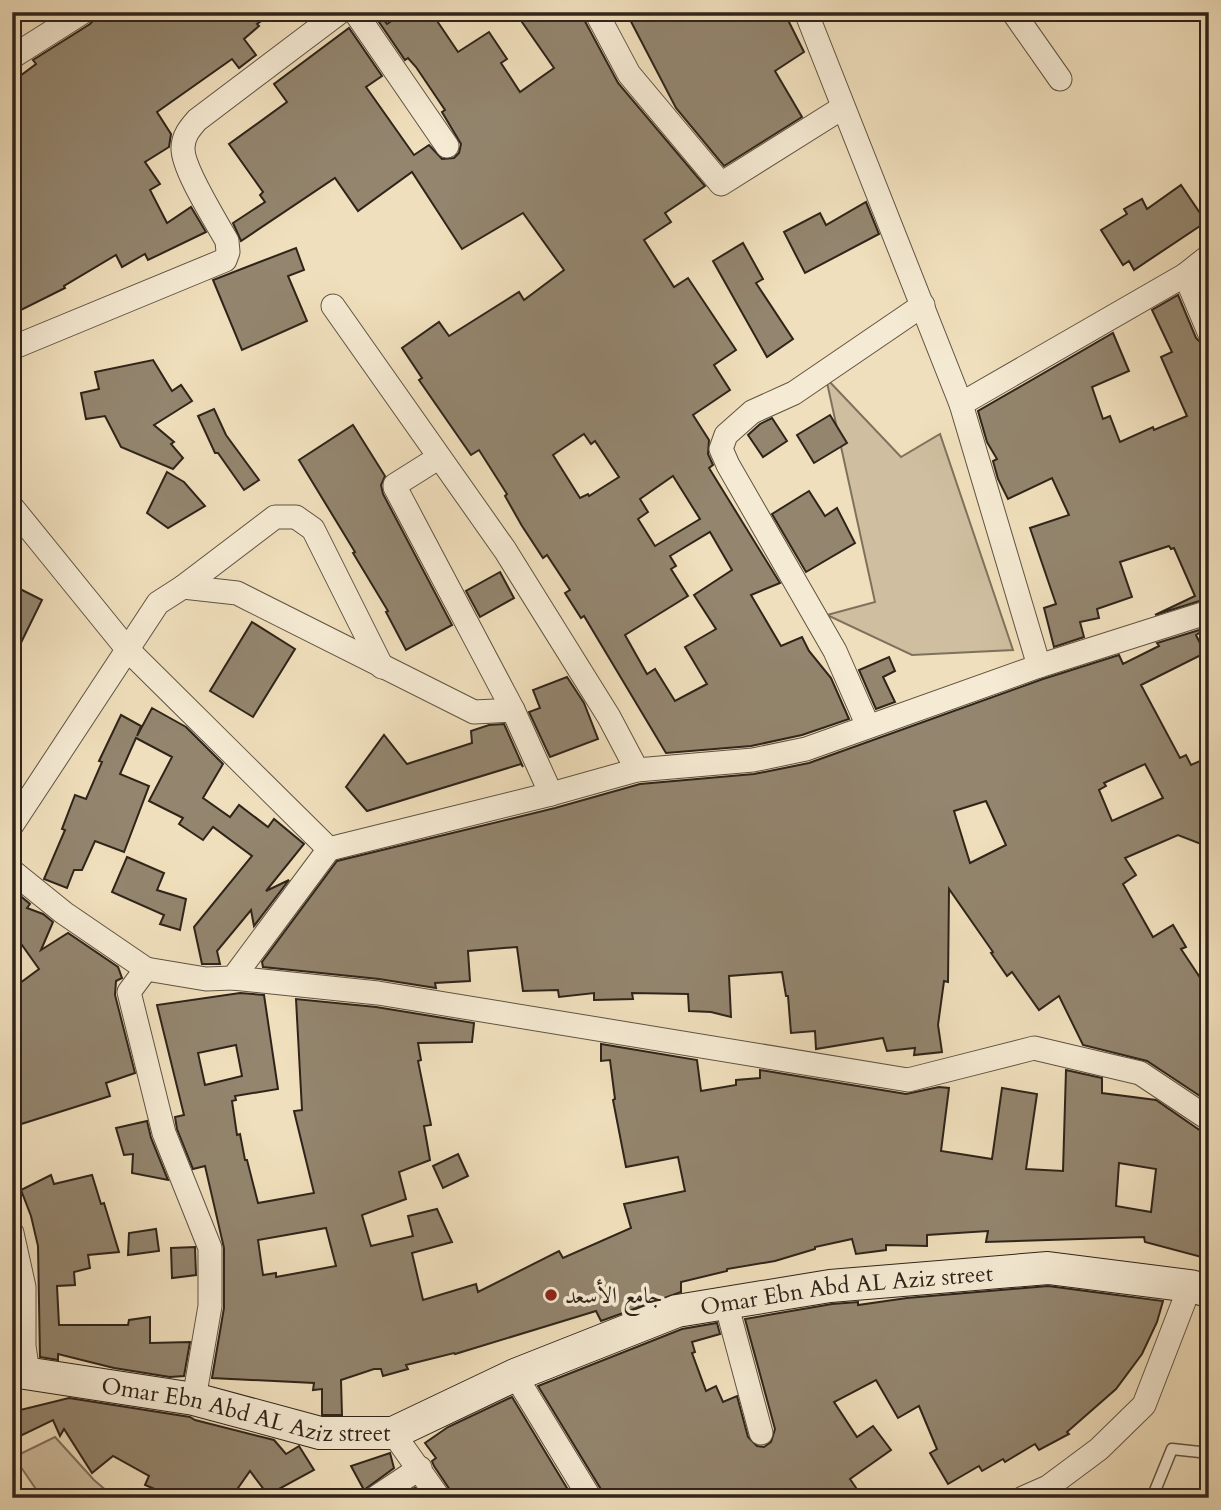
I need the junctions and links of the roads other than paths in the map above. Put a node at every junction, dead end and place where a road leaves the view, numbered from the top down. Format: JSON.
{"nodes":[{"id":1,"x":83,"y":12,"type":"edge"},
{"id":2,"x":340,"y":12,"type":"edge"},
{"id":3,"x":355,"y":12,"type":"edge"},
{"id":4,"x":596,"y":12,"type":"edge"},
{"id":5,"x":1013,"y":12,"type":"edge"},
{"id":6,"x":814,"y":16,"type":"edge"},
{"id":7,"x":12,"y":57,"type":"edge"},
{"id":8,"x":1060,"y":79,"type":"dead end"},
{"id":9,"x":842,"y":108,"type":"junction"},
{"id":10,"x":447,"y":146,"type":"dead end"},
{"id":11,"x":1209,"y":257,"type":"edge"},
{"id":12,"x":1185,"y":275,"type":"junction"},
{"id":13,"x":923,"y":305,"type":"junction"},
{"id":14,"x":333,"y":306,"type":"dead end"},
{"id":15,"x":1209,"y":332,"type":"edge"},
{"id":16,"x":12,"y":348,"type":"edge"},
{"id":17,"x":961,"y":404,"type":"junction"},
{"id":18,"x":438,"y":458,"type":"junction"},
{"id":19,"x":12,"y":507,"type":"edge"},
{"id":20,"x":183,"y":587,"type":"junction"},
{"id":21,"x":1209,"y":612,"type":"edge"},
{"id":22,"x":128,"y":650,"type":"junction"},
{"id":23,"x":1039,"y":666,"type":"junction"},
{"id":24,"x":382,"y":667,"type":"junction"},
{"id":25,"x":513,"y":710,"type":"junction"},
{"id":26,"x":868,"y":726,"type":"junction"},
{"id":27,"x":637,"y":770,"type":"junction"},
{"id":28,"x":551,"y":794,"type":"junction"},
{"id":29,"x":12,"y":825,"type":"edge"},
{"id":30,"x":329,"y":849,"type":"junction"},
{"id":31,"x":12,"y":871,"type":"edge"},
{"id":32,"x":146,"y":969,"type":"junction"},
{"id":33,"x":233,"y":978,"type":"junction"},
{"id":34,"x":1209,"y":1119,"type":"edge"},
{"id":35,"x":12,"y":1233,"type":"edge"},
{"id":36,"x":1199,"y":1289,"type":"edge"},
{"id":37,"x":726,"y":1303,"type":"junction"},
{"id":38,"x":20,"y":1372,"type":"edge"},
{"id":39,"x":515,"y":1375,"type":"junction"},
{"id":40,"x":194,"y":1399,"type":"junction"},
{"id":41,"x":393,"y":1433,"type":"junction"},
{"id":42,"x":761,"y":1433,"type":"dead end"},
{"id":43,"x":1209,"y":1453,"type":"edge"},
{"id":44,"x":420,"y":1468,"type":"junction"},
{"id":45,"x":1045,"y":1492,"type":"edge"},
{"id":46,"x":375,"y":1498,"type":"edge"},
{"id":47,"x":439,"y":1498,"type":"edge"},
{"id":48,"x":590,"y":1498,"type":"edge"},
{"id":49,"x":1023,"y":1498,"type":"edge"},
{"id":50,"x":1152,"y":1498,"type":"edge"}],
"edges":[{"from":1,"to":7,"type":"street"},
{"from":2,"to":16,"type":"street"},
{"from":3,"to":10,"type":"street"},
{"from":4,"to":9,"type":"street"},
{"from":5,"to":8,"type":"street"},
{"from":6,"to":9,"type":"street"},
{"from":9,"to":13,"type":"street"},
{"from":11,"to":12,"type":"street"},
{"from":12,"to":15,"type":"street"},
{"from":12,"to":17,"type":"street"},
{"from":13,"to":17,"type":"street"},
{"from":13,"to":26,"type":"street"},
{"from":14,"to":18,"type":"street"},
{"from":17,"to":23,"type":"street"},
{"from":18,"to":25,"type":"street"},
{"from":18,"to":27,"type":"street"},
{"from":19,"to":22,"type":"street"},
{"from":20,"to":22,"type":"street"},
{"from":20,"to":24,"type":"street"},
{"from":20,"to":24,"type":"street"},
{"from":21,"to":23,"type":"street"},
{"from":22,"to":29,"type":"street"},
{"from":22,"to":30,"type":"street"},
{"from":23,"to":26,"type":"street"},
{"from":24,"to":25,"type":"street"},
{"from":25,"to":28,"type":"street"},
{"from":26,"to":27,"type":"street"},
{"from":27,"to":28,"type":"street"},
{"from":28,"to":30,"type":"street"},
{"from":30,"to":33,"type":"street"},
{"from":31,"to":32,"type":"street"},
{"from":32,"to":33,"type":"street"},
{"from":32,"to":40,"type":"street"},
{"from":33,"to":34,"type":"street"},
{"from":35,"to":38,"type":"street"},
{"from":36,"to":37,"type":"street","name":"Omar Ebn Abd AL Aziz street"},
{"from":36,"to":45,"type":"street"},
{"from":37,"to":39,"type":"street","name":"Omar Ebn Abd AL Aziz street"},
{"from":37,"to":42,"type":"street"},
{"from":38,"to":40,"type":"street","name":"Omar Ebn Abd AL Aziz street"},
{"from":39,"to":41,"type":"street","name":"Omar Ebn Abd AL Aziz street"},
{"from":39,"to":48,"type":"street"},
{"from":40,"to":41,"type":"street","name":"Omar Ebn Abd AL Aziz street"},
{"from":41,"to":44,"type":"street"},
{"from":43,"to":50,"type":"lane"},
{"from":44,"to":46,"type":"street"},
{"from":44,"to":47,"type":"street"},
{"from":45,"to":49,"type":"street"}]}
